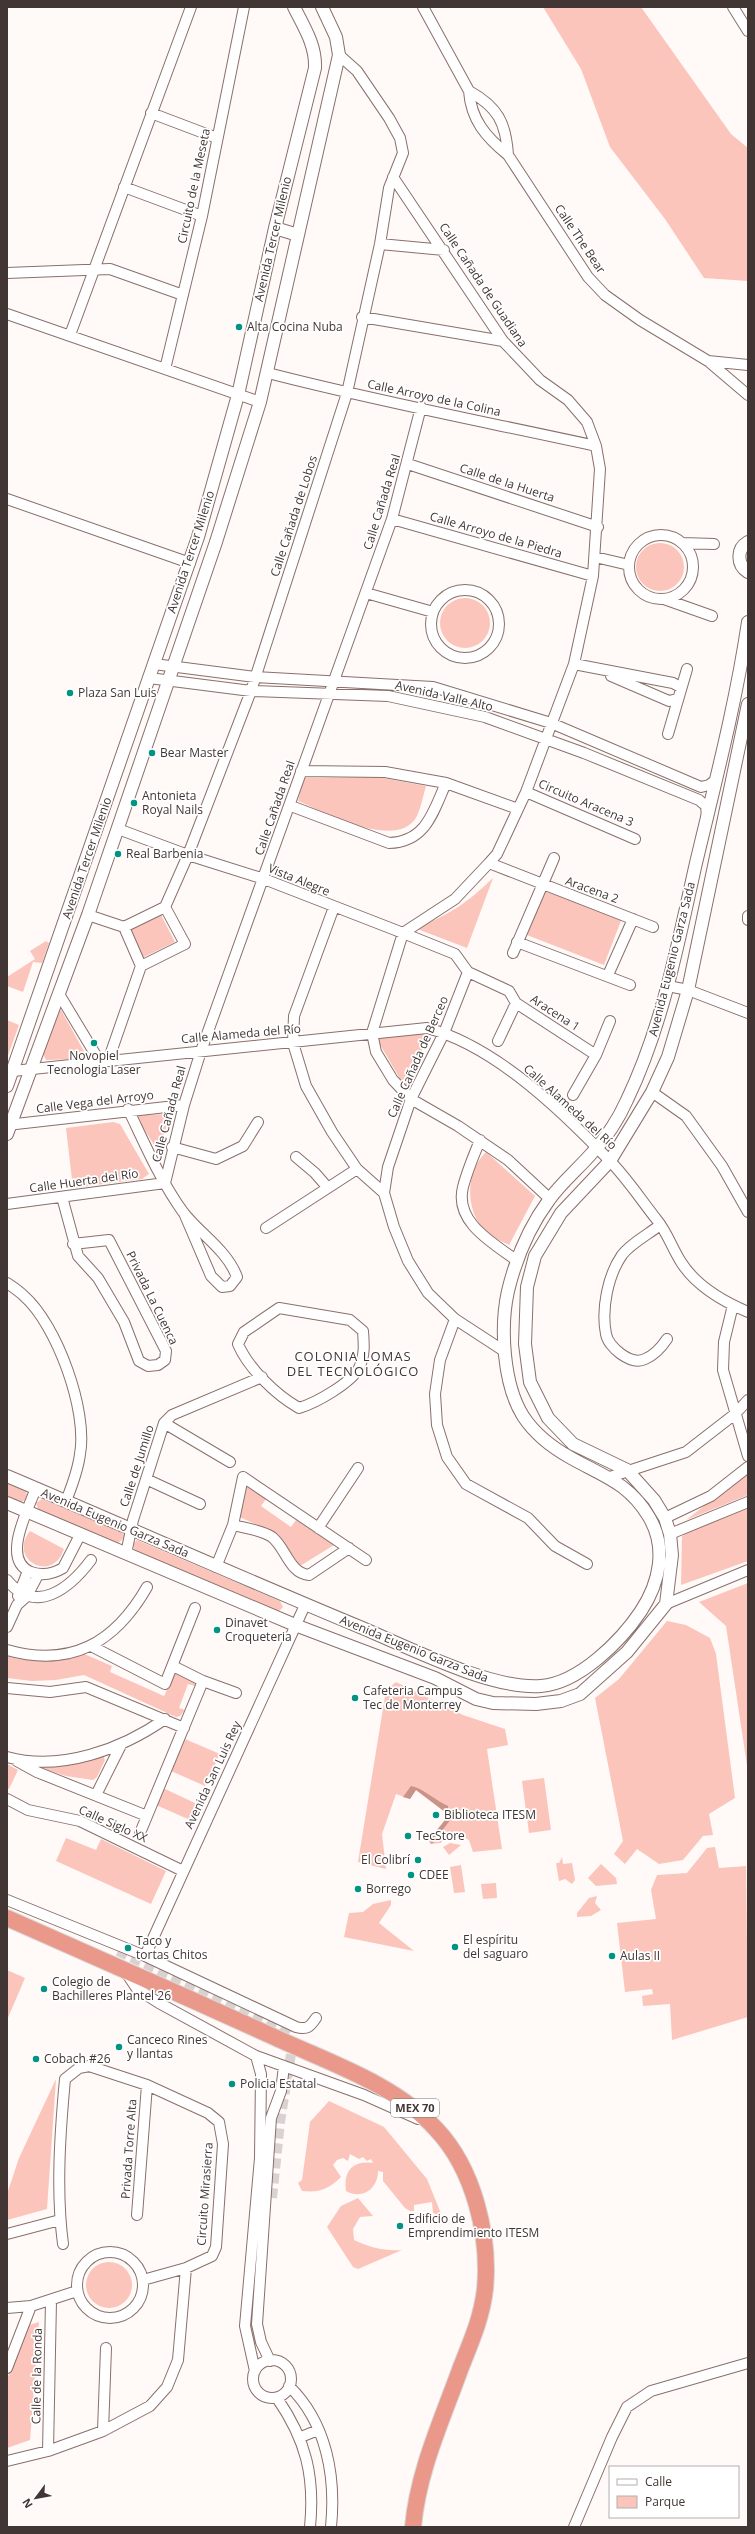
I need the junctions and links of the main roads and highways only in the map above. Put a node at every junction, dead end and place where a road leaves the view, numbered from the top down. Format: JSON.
{"nodes":[{"id":1,"x":7,"y":1918,"type":"edge"},
{"id":2,"x":413,"y":2527,"type":"edge"}],
"edges":[{"from":1,"to":2,"type":"highway","number":"MEX 70"}]}
